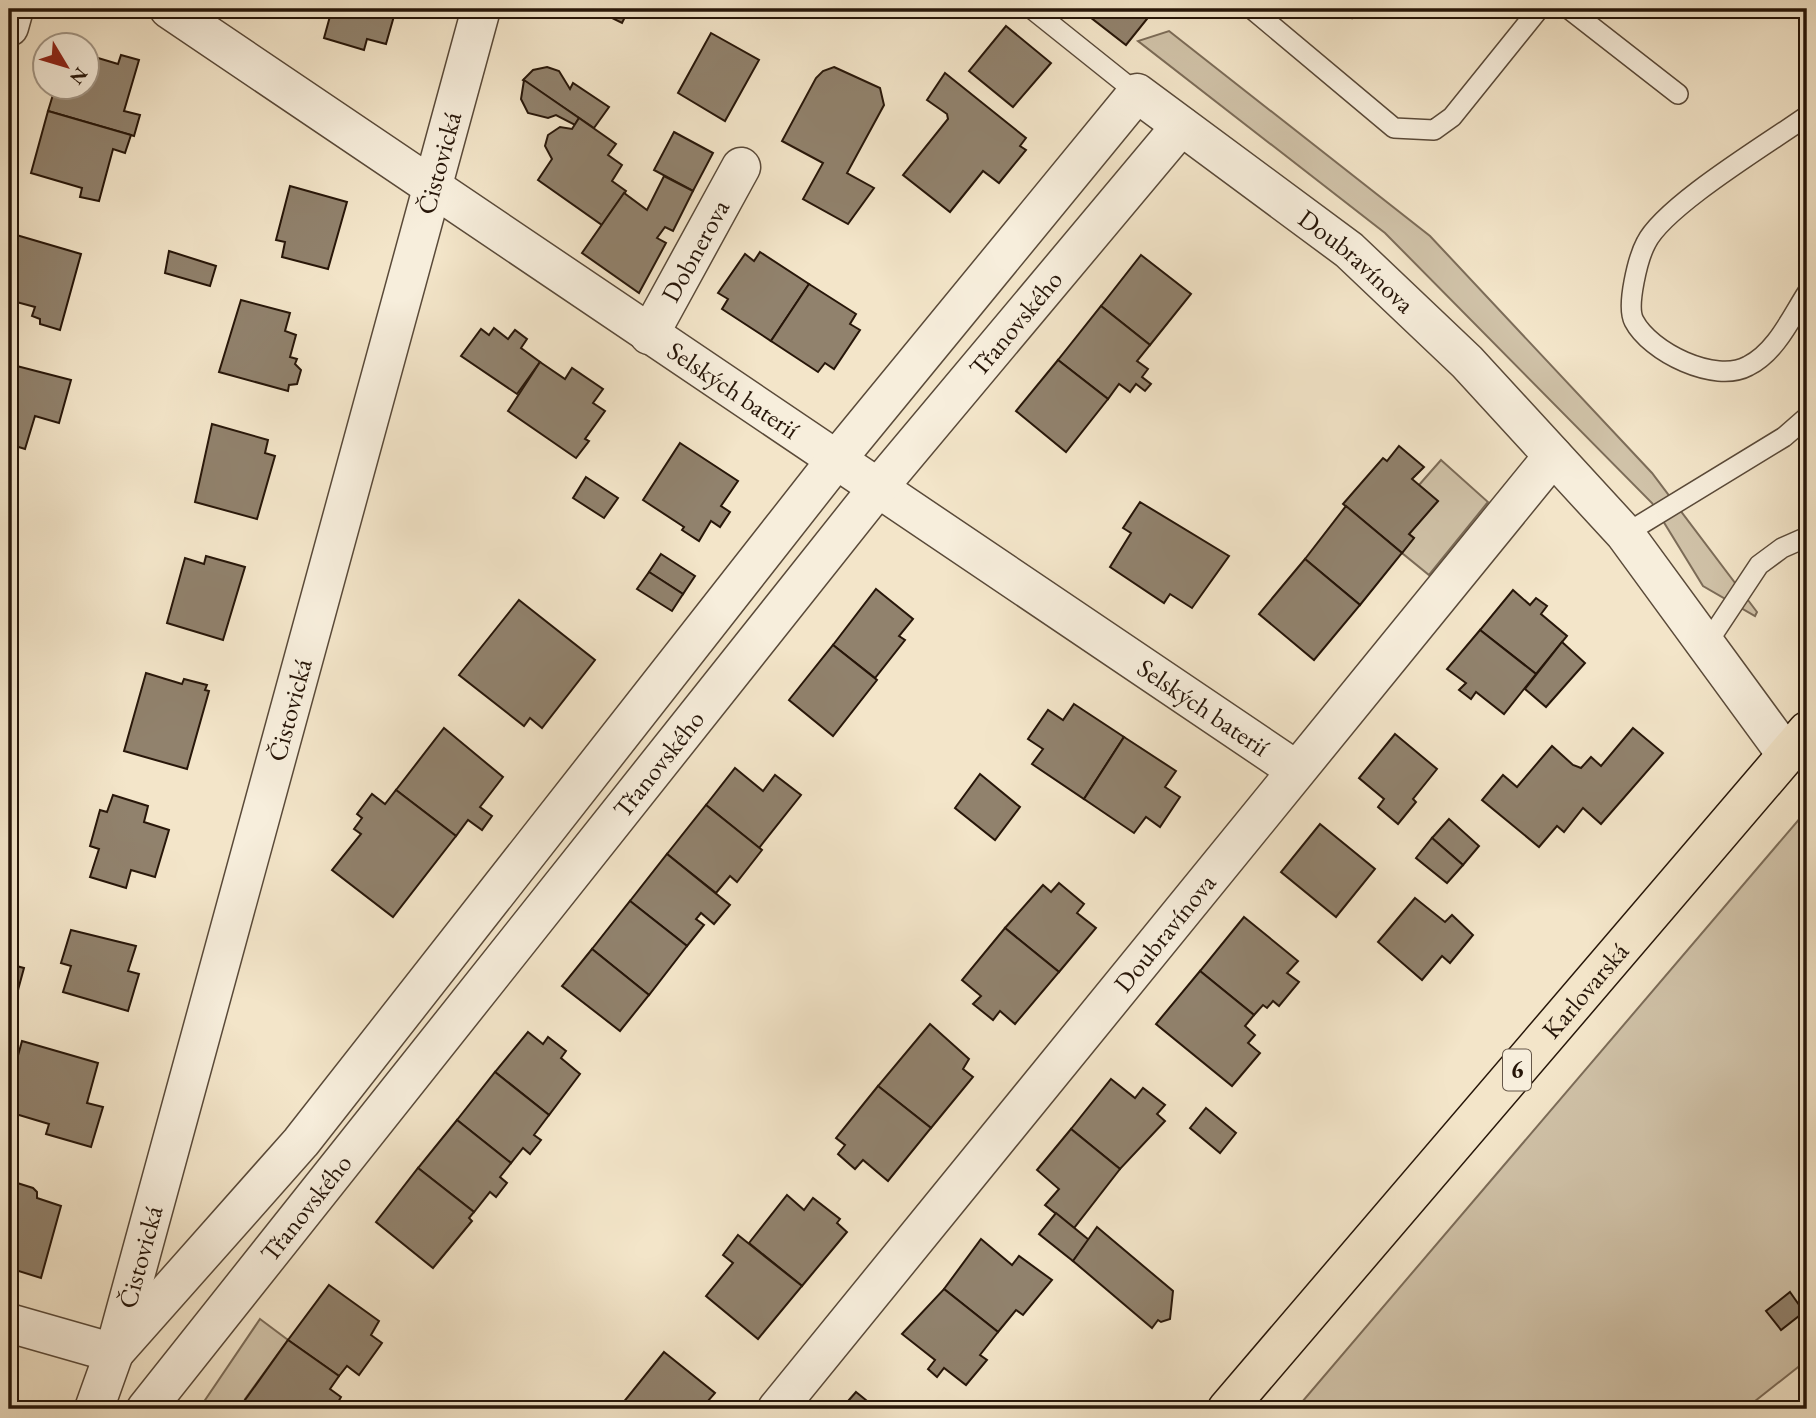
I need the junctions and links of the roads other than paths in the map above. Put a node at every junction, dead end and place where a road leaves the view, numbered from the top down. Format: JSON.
{"nodes":[{"id":1,"x":14,"y":9,"type":"edge"},
{"id":2,"x":169,"y":9,"type":"edge"},
{"id":3,"x":481,"y":9,"type":"edge"},
{"id":4,"x":1032,"y":9,"type":"edge"},
{"id":5,"x":1252,"y":9,"type":"edge"},
{"id":6,"x":1539,"y":9,"type":"edge"},
{"id":7,"x":1569,"y":9,"type":"edge"},
{"id":8,"x":9,"y":27,"type":"edge"},
{"id":9,"x":1137,"y":93,"type":"junction"},
{"id":10,"x":1678,"y":94,"type":"dead end"},
{"id":11,"x":1807,"y":116,"type":"edge"},
{"id":12,"x":1181,"y":126,"type":"junction"},
{"id":13,"x":741,"y":167,"type":"dead end"},
{"id":14,"x":432,"y":187,"type":"junction"},
{"id":15,"x":1807,"y":293,"type":"edge"},
{"id":16,"x":649,"y":335,"type":"junction"},
{"id":17,"x":1807,"y":418,"type":"edge"},
{"id":18,"x":1553,"y":456,"type":"junction"},
{"id":19,"x":836,"y":460,"type":"junction"},
{"id":20,"x":877,"y":489,"type":"junction"},
{"id":21,"x":1625,"y":534,"type":"junction"},
{"id":22,"x":1807,"y":537,"type":"edge"},
{"id":23,"x":1706,"y":645,"type":"junction"},
{"id":24,"x":1797,"y":742,"type":"edge"},
{"id":25,"x":1296,"y":770,"type":"junction"},
{"id":26,"x":9,"y":1323,"type":"edge"},
{"id":27,"x":114,"y":1353,"type":"junction"},
{"id":28,"x":94,"y":1409,"type":"edge"},
{"id":29,"x":136,"y":1409,"type":"edge"},
{"id":30,"x":146,"y":1409,"type":"edge"},
{"id":31,"x":778,"y":1409,"type":"edge"},
{"id":32,"x":1227,"y":1409,"type":"edge"}],
"edges":[{"from":1,"to":8,"type":"street"},
{"from":2,"to":14,"type":"street","name":"Selských baterií"},
{"from":3,"to":14,"type":"street","name":"Čistovická"},
{"from":4,"to":9,"type":"lane"},
{"from":5,"to":6,"type":"lane"},
{"from":7,"to":10,"type":"lane"},
{"from":9,"to":12,"type":"street","name":"Doubravínova"},
{"from":9,"to":19,"type":"street","name":"Třanovského"},
{"from":11,"to":15,"type":"lane"},
{"from":12,"to":18,"type":"street","name":"Doubravínova"},
{"from":12,"to":20,"type":"street","name":"Třanovského"},
{"from":13,"to":16,"type":"street","name":"Dobnerova"},
{"from":14,"to":16,"type":"street","name":"Selských baterií"},
{"from":14,"to":27,"type":"street","name":"Čistovická"},
{"from":16,"to":19,"type":"street","name":"Selských baterií"},
{"from":17,"to":21,"type":"lane"},
{"from":18,"to":21,"type":"street","name":"Doubravínova"},
{"from":18,"to":25,"type":"street","name":"Doubravínova"},
{"from":19,"to":20,"type":"street","name":"Selských baterií"},
{"from":19,"to":27,"type":"street","name":"Třanovského"},
{"from":20,"to":25,"type":"street","name":"Selských baterií"},
{"from":20,"to":30,"type":"street","name":"Třanovského"},
{"from":21,"to":23,"type":"street","name":"Doubravínova"},
{"from":22,"to":23,"type":"lane"},
{"from":23,"to":24,"type":"street","name":"Doubravínova"},
{"from":24,"to":32,"type":"main road","name":"Karlovarská","number":"6"},
{"from":25,"to":31,"type":"street","name":"Doubravínova"},
{"from":26,"to":27,"type":"street"},
{"from":27,"to":28,"type":"street","name":"Čistovická"},
{"from":27,"to":29,"type":"street"}]}
